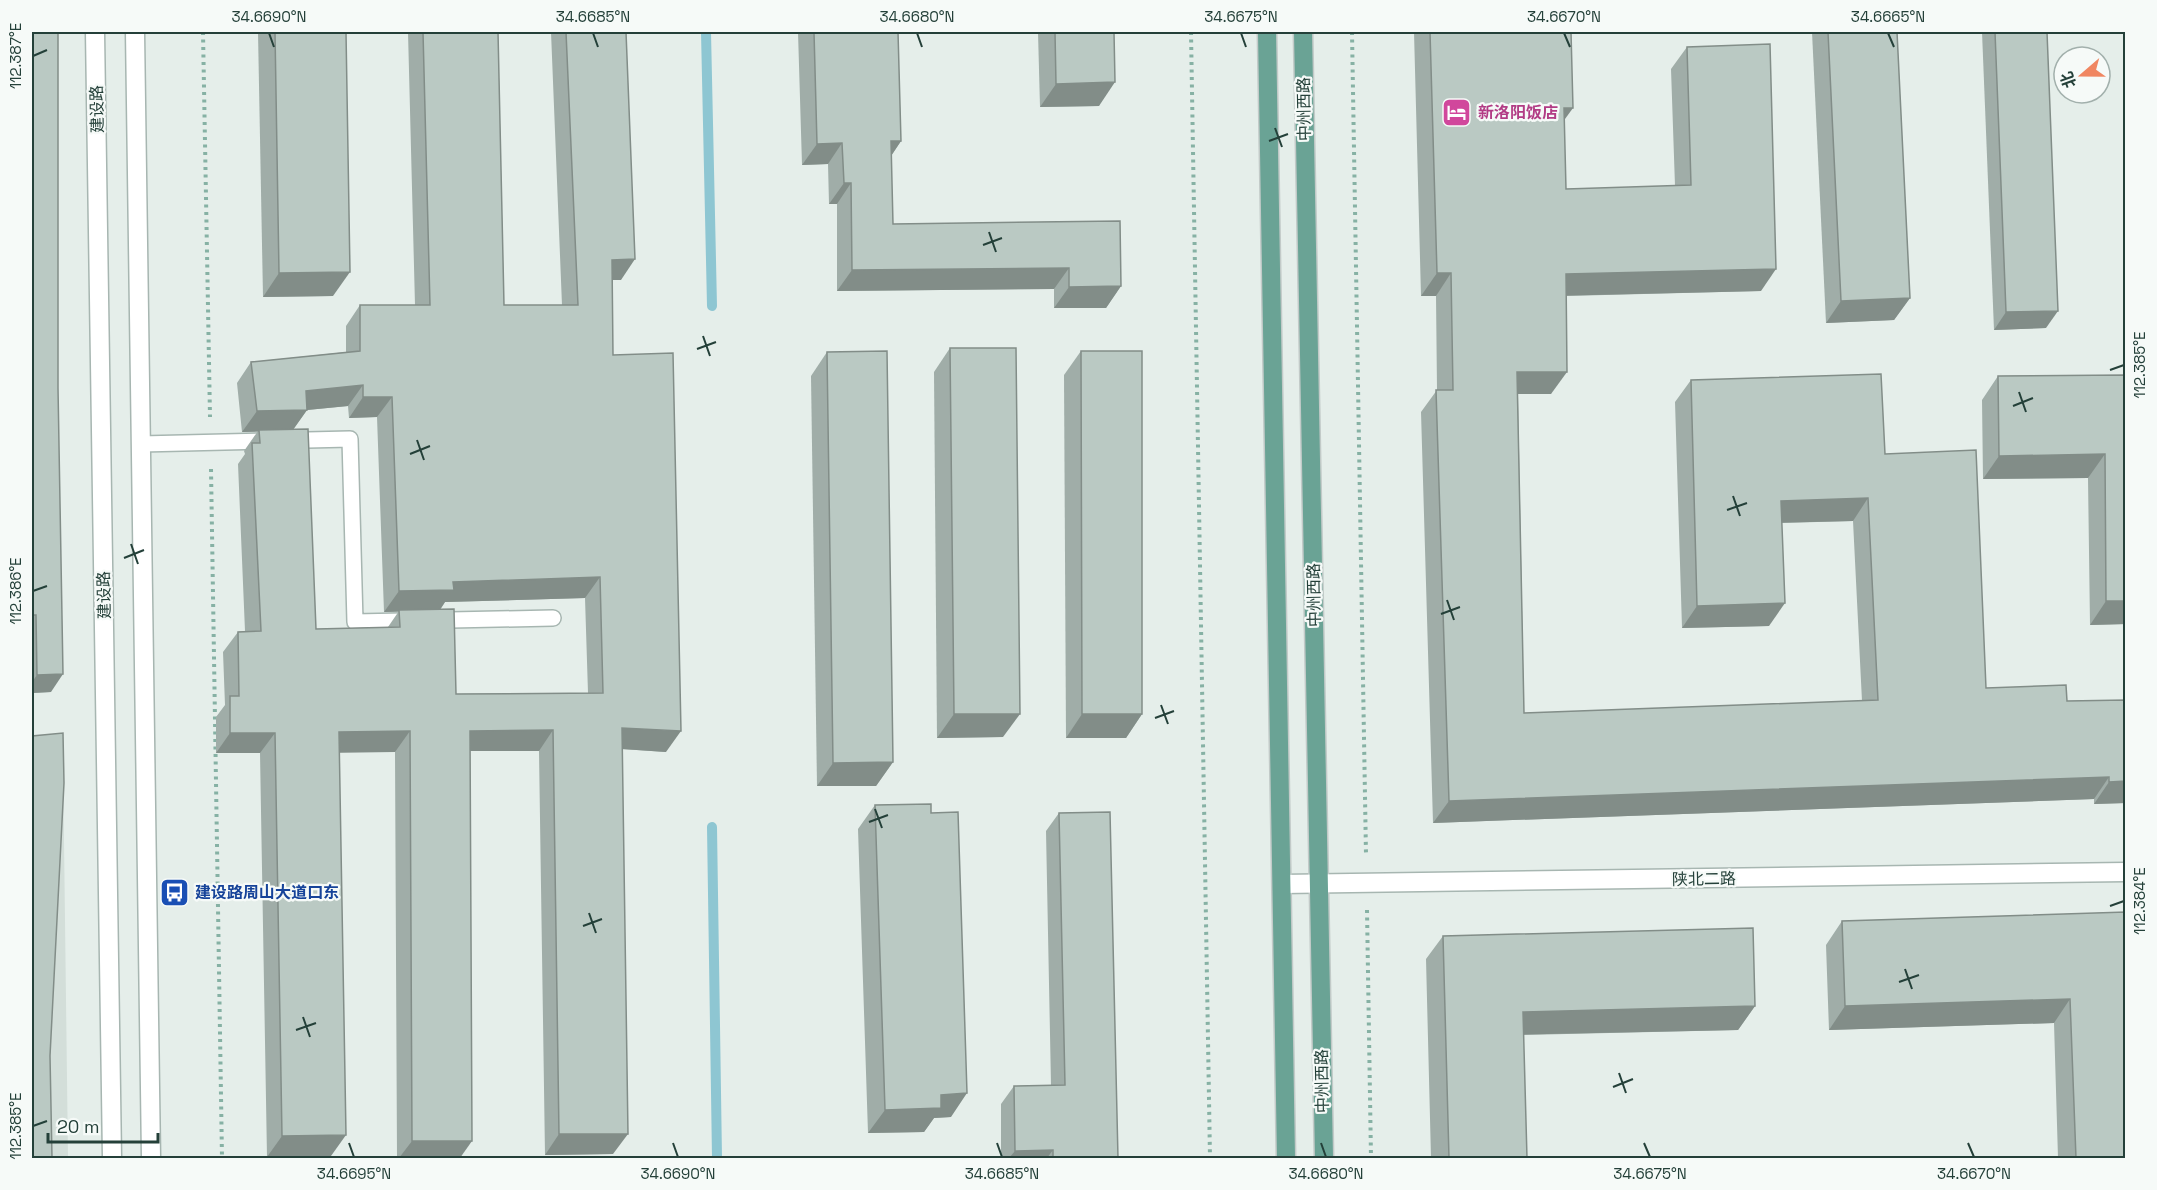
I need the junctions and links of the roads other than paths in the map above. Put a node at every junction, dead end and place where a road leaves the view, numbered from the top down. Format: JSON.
{"nodes":[{"id":1,"x":96,"y":32,"type":"edge"},
{"id":2,"x":135,"y":32,"type":"edge"},
{"id":3,"x":1267,"y":32,"type":"edge"},
{"id":4,"x":1303,"y":32,"type":"edge"},
{"id":5,"x":141,"y":444,"type":"junction"},
{"id":6,"x":553,"y":618,"type":"dead end"},
{"id":7,"x":2126,"y":872,"type":"edge"},
{"id":8,"x":1282,"y":884,"type":"junction"},
{"id":9,"x":1319,"y":885,"type":"junction"},
{"id":10,"x":112,"y":1158,"type":"edge"},
{"id":11,"x":151,"y":1158,"type":"edge"},
{"id":12,"x":1287,"y":1158,"type":"edge"},
{"id":13,"x":1324,"y":1158,"type":"edge"}],
"edges":[{"from":1,"to":10,"type":"street","name":"建设路"},
{"from":2,"to":5,"type":"street"},
{"from":3,"to":8,"type":"main road"},
{"from":4,"to":9,"type":"main road","name":"中州西路"},
{"from":5,"to":6,"type":"lane"},
{"from":5,"to":11,"type":"street"},
{"from":7,"to":9,"type":"street","name":"陕北二路"},
{"from":8,"to":9,"type":"street","name":"陕北二路"},
{"from":8,"to":12,"type":"main road"},
{"from":9,"to":13,"type":"main road","name":"中州西路"}]}
